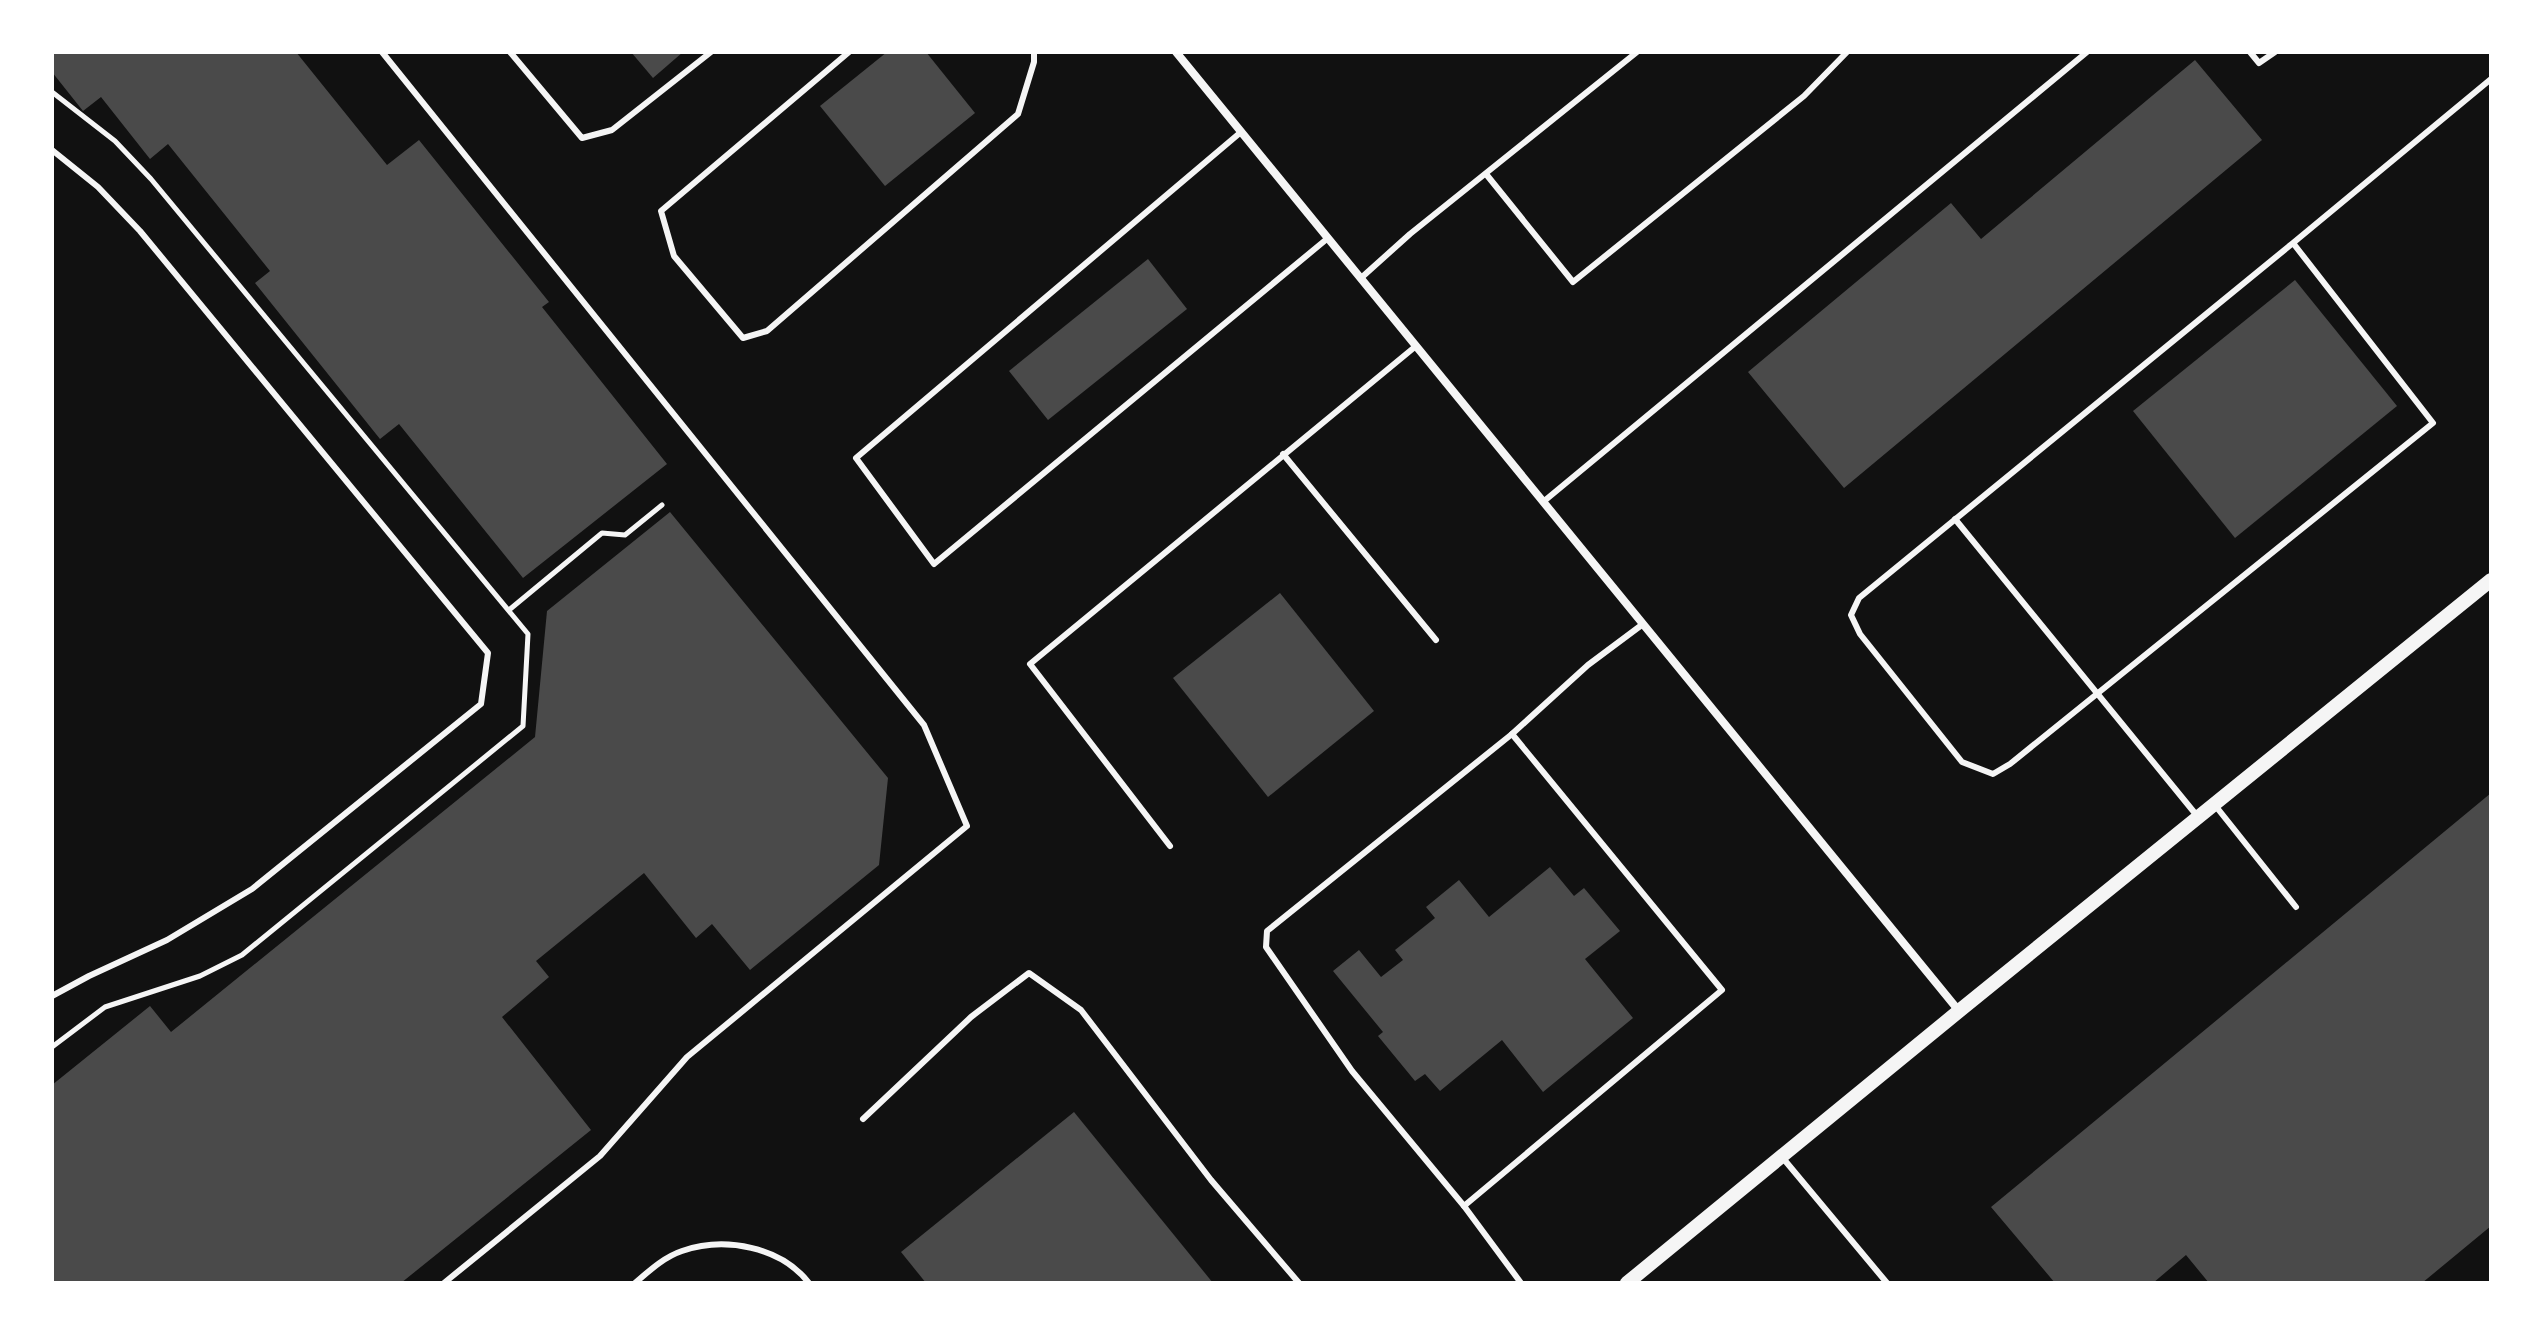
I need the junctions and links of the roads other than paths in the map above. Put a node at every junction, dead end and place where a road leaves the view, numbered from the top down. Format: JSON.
{"nodes":[{"id":1,"x":382,"y":52,"type":"edge"},
{"id":2,"x":510,"y":52,"type":"edge"},
{"id":3,"x":711,"y":52,"type":"edge"},
{"id":4,"x":849,"y":52,"type":"edge"},
{"id":5,"x":1034,"y":52,"type":"edge"},
{"id":6,"x":1176,"y":52,"type":"edge"},
{"id":7,"x":1637,"y":52,"type":"edge"},
{"id":8,"x":1847,"y":52,"type":"edge"},
{"id":9,"x":2087,"y":52,"type":"edge"},
{"id":10,"x":2250,"y":52,"type":"edge"},
{"id":11,"x":2275,"y":52,"type":"edge"},
{"id":12,"x":2491,"y":79,"type":"edge"},
{"id":13,"x":1241,"y":132,"type":"junction"},
{"id":14,"x":52,"y":150,"type":"edge"},
{"id":15,"x":1486,"y":174,"type":"junction"},
{"id":16,"x":1328,"y":238,"type":"junction"},
{"id":17,"x":2293,"y":243,"type":"junction"},
{"id":18,"x":1361,"y":278,"type":"junction"},
{"id":19,"x":1416,"y":346,"type":"junction"},
{"id":20,"x":1283,"y":454,"type":"junction"},
{"id":21,"x":1543,"y":502,"type":"junction"},
{"id":22,"x":1955,"y":519,"type":"junction"},
{"id":23,"x":2491,"y":580,"type":"edge"},
{"id":24,"x":1643,"y":624,"type":"junction"},
{"id":25,"x":1436,"y":640,"type":"dead end"},
{"id":26,"x":2096,"y":693,"type":"junction"},
{"id":27,"x":1512,"y":734,"type":"junction"},
{"id":28,"x":2214,"y":804,"type":"junction"},
{"id":29,"x":2198,"y":817,"type":"junction"},
{"id":30,"x":1170,"y":846,"type":"dead end"},
{"id":31,"x":2296,"y":907,"type":"dead end"},
{"id":32,"x":52,"y":996,"type":"edge"},
{"id":33,"x":1959,"y":1011,"type":"junction"},
{"id":34,"x":863,"y":1119,"type":"dead end"},
{"id":35,"x":1781,"y":1156,"type":"junction"},
{"id":36,"x":1464,"y":1206,"type":"junction"},
{"id":37,"x":444,"y":1283,"type":"edge"},
{"id":38,"x":635,"y":1283,"type":"edge"},
{"id":39,"x":809,"y":1283,"type":"edge"},
{"id":40,"x":1299,"y":1283,"type":"edge"},
{"id":41,"x":1521,"y":1283,"type":"edge"},
{"id":42,"x":1627,"y":1283,"type":"edge"},
{"id":43,"x":1887,"y":1283,"type":"edge"}],
"edges":[{"from":1,"to":37,"type":"lane"},
{"from":2,"to":3,"type":"lane"},
{"from":4,"to":5,"type":"lane"},
{"from":6,"to":13,"type":"street"},
{"from":7,"to":15,"type":"lane"},
{"from":8,"to":15,"type":"lane"},
{"from":9,"to":21,"type":"lane"},
{"from":10,"to":11,"type":"lane"},
{"from":12,"to":17,"type":"lane"},
{"from":13,"to":16,"type":"street"},
{"from":13,"to":16,"type":"lane"},
{"from":14,"to":32,"type":"lane"},
{"from":15,"to":18,"type":"lane"},
{"from":16,"to":18,"type":"street"},
{"from":17,"to":22,"type":"lane"},
{"from":17,"to":26,"type":"lane"},
{"from":18,"to":19,"type":"street"},
{"from":19,"to":20,"type":"lane"},
{"from":19,"to":21,"type":"street"},
{"from":20,"to":25,"type":"lane"},
{"from":20,"to":30,"type":"lane"},
{"from":21,"to":24,"type":"street"},
{"from":22,"to":26,"type":"lane"},
{"from":22,"to":26,"type":"lane"},
{"from":23,"to":28,"type":"street"},
{"from":24,"to":27,"type":"lane"},
{"from":24,"to":33,"type":"street"},
{"from":26,"to":29,"type":"lane"},
{"from":27,"to":36,"type":"lane"},
{"from":27,"to":36,"type":"lane"},
{"from":28,"to":29,"type":"street"},
{"from":28,"to":31,"type":"lane"},
{"from":29,"to":33,"type":"street"},
{"from":33,"to":35,"type":"street"},
{"from":34,"to":40,"type":"lane"},
{"from":35,"to":42,"type":"street"},
{"from":35,"to":43,"type":"lane"},
{"from":36,"to":41,"type":"lane"},
{"from":38,"to":39,"type":"lane"}]}
